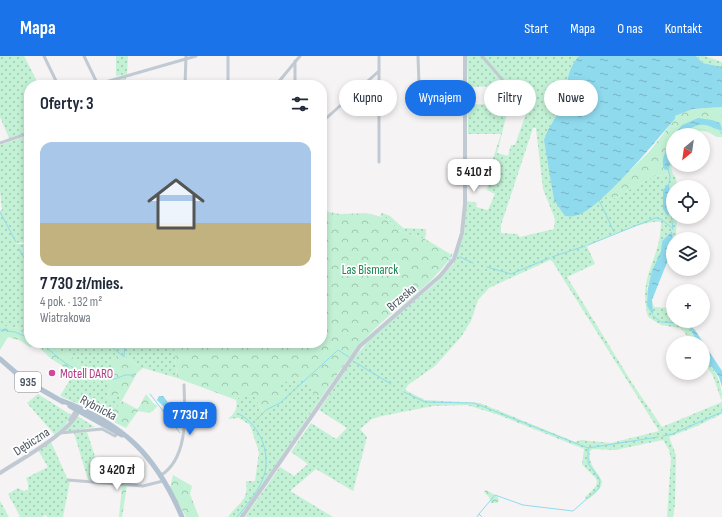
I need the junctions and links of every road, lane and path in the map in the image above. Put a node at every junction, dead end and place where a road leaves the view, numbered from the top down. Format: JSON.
{"nodes":[{"id":1,"x":44,"y":56,"type":"edge"},
{"id":2,"x":84,"y":56,"type":"edge"},
{"id":3,"x":196,"y":56,"type":"edge"},
{"id":4,"x":228,"y":56,"type":"edge"},
{"id":5,"x":300,"y":56,"type":"edge"},
{"id":6,"x":379,"y":56,"type":"edge"},
{"id":7,"x":418,"y":56,"type":"edge"},
{"id":8,"x":465,"y":56,"type":"edge"},
{"id":9,"x":482,"y":56,"type":"edge"},
{"id":10,"x":186,"y":57,"type":"edge"},
{"id":11,"x":295,"y":61,"type":"junction"},
{"id":12,"x":379,"y":71,"type":"junction"},
{"id":13,"x":56,"y":80,"type":"edge"},
{"id":14,"x":95,"y":80,"type":"edge"},
{"id":15,"x":110,"y":80,"type":"edge"},
{"id":16,"x":185,"y":80,"type":"edge"},
{"id":17,"x":228,"y":80,"type":"edge"},
{"id":18,"x":280,"y":80,"type":"edge"},
{"id":19,"x":295,"y":80,"type":"edge"},
{"id":20,"x":419,"y":80,"type":"edge"},
{"id":21,"x":502,"y":80,"type":"edge"},
{"id":22,"x":327,"y":118,"type":"edge"},
{"id":23,"x":24,"y":135,"type":"edge"},
{"id":24,"x":0,"y":143,"type":"edge"},
{"id":25,"x":379,"y":162,"type":"dead end"},
{"id":26,"x":0,"y":359,"type":"edge"},
{"id":27,"x":184,"y":384,"type":"dead end"},
{"id":28,"x":78,"y":409,"type":"junction"},
{"id":29,"x":118,"y":431,"type":"junction"},
{"id":30,"x":60,"y":433,"type":"junction"},
{"id":31,"x":0,"y":473,"type":"edge"},
{"id":32,"x":160,"y":476,"type":"junction"},
{"id":33,"x":68,"y":480,"type":"dead end"},
{"id":34,"x":163,"y":481,"type":"junction"},
{"id":35,"x":182,"y":517,"type":"edge"},
{"id":36,"x":242,"y":517,"type":"edge"}],
"edges":[{"from":1,"to":13,"type":"street"},
{"from":2,"to":14,"type":"street"},
{"from":3,"to":10,"type":"street"},
{"from":4,"to":17,"type":"street"},
{"from":5,"to":11,"type":"street"},
{"from":6,"to":12,"type":"street"},
{"from":7,"to":20,"type":"street"},
{"from":8,"to":36,"type":"street","name":"Brzeska"},
{"from":9,"to":21,"type":"street"},
{"from":10,"to":15,"type":"street"},
{"from":10,"to":16,"type":"street"},
{"from":11,"to":18,"type":"street"},
{"from":11,"to":19,"type":"street"},
{"from":12,"to":22,"type":"street"},
{"from":12,"to":25,"type":"street"},
{"from":23,"to":24,"type":"street"},
{"from":26,"to":28,"type":"main road","name":"Rybnicka","number":"935"},
{"from":27,"to":32,"type":"street"},
{"from":28,"to":29,"type":"main road","name":"Rybnicka","number":"935"},
{"from":28,"to":30,"type":"street","name":"Dębiczna"},
{"from":29,"to":30,"type":"street"},
{"from":29,"to":32,"type":"main road","name":"Rybnicka","number":"935"},
{"from":30,"to":31,"type":"street","name":"Dębiczna"},
{"from":32,"to":34,"type":"main road","name":"Rybnicka","number":"935"},
{"from":33,"to":34,"type":"street"},
{"from":34,"to":35,"type":"main road","name":"Rybnicka","number":"935"}]}
